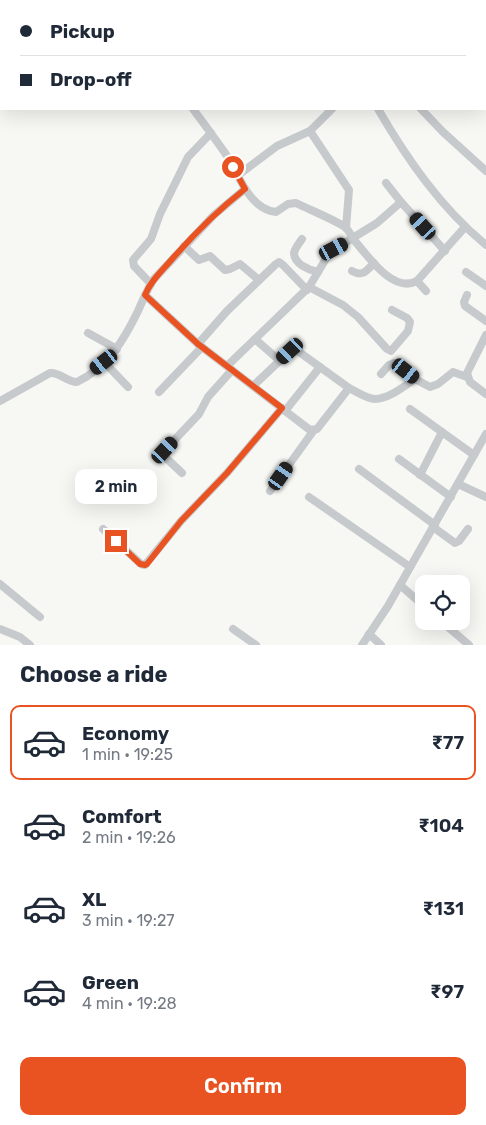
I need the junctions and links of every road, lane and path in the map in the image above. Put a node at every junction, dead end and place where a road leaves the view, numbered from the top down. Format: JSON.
{"nodes":[{"id":1,"x":194,"y":110,"type":"edge"},
{"id":2,"x":331,"y":110,"type":"edge"},
{"id":3,"x":379,"y":110,"type":"edge"},
{"id":4,"x":422,"y":110,"type":"edge"},
{"id":5,"x":310,"y":130,"type":"junction"},
{"id":6,"x":211,"y":133,"type":"junction"},
{"id":7,"x":486,"y":171,"type":"edge"},
{"id":8,"x":237,"y":176,"type":"junction"},
{"id":9,"x":386,"y":183,"type":"dead end"},
{"id":10,"x":245,"y":189,"type":"junction"},
{"id":11,"x":401,"y":202,"type":"junction"},
{"id":12,"x":465,"y":227,"type":"junction"},
{"id":13,"x":346,"y":228,"type":"junction"},
{"id":14,"x":302,"y":239,"type":"dead end"},
{"id":15,"x":354,"y":239,"type":"junction"},
{"id":16,"x":486,"y":245,"type":"edge"},
{"id":17,"x":184,"y":246,"type":"junction"},
{"id":18,"x":445,"y":251,"type":"junction"},
{"id":19,"x":374,"y":262,"type":"junction"},
{"id":20,"x":352,"y":271,"type":"dead end"},
{"id":21,"x":318,"y":272,"type":"junction"},
{"id":22,"x":466,"y":272,"type":"dead end"},
{"id":23,"x":259,"y":280,"type":"junction"},
{"id":24,"x":417,"y":280,"type":"junction"},
{"id":25,"x":151,"y":284,"type":"junction"},
{"id":26,"x":486,"y":286,"type":"edge"},
{"id":27,"x":308,"y":288,"type":"junction"},
{"id":28,"x":426,"y":291,"type":"dead end"},
{"id":29,"x":145,"y":295,"type":"junction"},
{"id":30,"x":467,"y":295,"type":"dead end"},
{"id":31,"x":392,"y":310,"type":"dead end"},
{"id":32,"x":486,"y":321,"type":"edge"},
{"id":33,"x":88,"y":333,"type":"dead end"},
{"id":34,"x":256,"y":339,"type":"junction"},
{"id":35,"x":485,"y":339,"type":"edge"},
{"id":36,"x":200,"y":345,"type":"junction"},
{"id":37,"x":117,"y":350,"type":"junction"},
{"id":38,"x":280,"y":361,"type":"junction"},
{"id":39,"x":104,"y":362,"type":"junction"},
{"id":40,"x":320,"y":367,"type":"junction"},
{"id":41,"x":229,"y":368,"type":"junction"},
{"id":42,"x":381,"y":374,"type":"dead end"},
{"id":43,"x":467,"y":377,"type":"junction"},
{"id":44,"x":415,"y":379,"type":"junction"},
{"id":45,"x":253,"y":386,"type":"junction"},
{"id":46,"x":128,"y":387,"type":"dead end"},
{"id":47,"x":349,"y":388,"type":"junction"},
{"id":48,"x":160,"y":392,"type":"dead end"},
{"id":49,"x":486,"y":394,"type":"edge"},
{"id":50,"x":0,"y":401,"type":"edge"},
{"id":51,"x":410,"y":409,"type":"dead end"},
{"id":52,"x":283,"y":410,"type":"junction"},
{"id":53,"x":314,"y":430,"type":"junction"},
{"id":54,"x":442,"y":432,"type":"junction"},
{"id":55,"x":485,"y":439,"type":"edge"},
{"id":56,"x":474,"y":455,"type":"junction"},
{"id":57,"x":399,"y":458,"type":"dead end"},
{"id":58,"x":359,"y":469,"type":"dead end"},
{"id":59,"x":182,"y":473,"type":"dead end"},
{"id":60,"x":420,"y":474,"type":"junction"},
{"id":61,"x":458,"y":484,"type":"junction"},
{"id":62,"x":270,"y":491,"type":"dead end"},
{"id":63,"x":309,"y":497,"type":"dead end"},
{"id":64,"x":451,"y":497,"type":"junction"},
{"id":65,"x":486,"y":497,"type":"edge"},
{"id":66,"x":434,"y":526,"type":"junction"},
{"id":67,"x":103,"y":529,"type":"dead end"},
{"id":68,"x":468,"y":529,"type":"dead end"},
{"id":69,"x":410,"y":567,"type":"junction"},
{"id":70,"x":0,"y":584,"type":"edge"},
{"id":71,"x":400,"y":586,"type":"junction"},
{"id":72,"x":415,"y":598,"type":"edge"},
{"id":73,"x":40,"y":617,"type":"dead end"},
{"id":74,"x":0,"y":628,"type":"edge"},
{"id":75,"x":233,"y":629,"type":"dead end"},
{"id":76,"x":452,"y":630,"type":"edge"},
{"id":77,"x":369,"y":634,"type":"junction"},
{"id":78,"x":30,"y":645,"type":"edge"},
{"id":79,"x":256,"y":645,"type":"edge"},
{"id":80,"x":362,"y":645,"type":"edge"},
{"id":81,"x":381,"y":645,"type":"edge"},
{"id":82,"x":469,"y":645,"type":"edge"}],
"edges":[{"from":1,"to":6,"type":"street"},
{"from":2,"to":5,"type":"street"},
{"from":3,"to":12,"type":"street"},
{"from":4,"to":7,"type":"street"},
{"from":5,"to":8,"type":"street"},
{"from":5,"to":13,"type":"street"},
{"from":6,"to":8,"type":"street"},
{"from":6,"to":25,"type":"street"},
{"from":8,"to":10,"type":"street"},
{"from":9,"to":11,"type":"street"},
{"from":10,"to":13,"type":"street"},
{"from":10,"to":17,"type":"street"},
{"from":11,"to":15,"type":"street"},
{"from":11,"to":18,"type":"street"},
{"from":12,"to":16,"type":"street"},
{"from":12,"to":18,"type":"street"},
{"from":13,"to":15,"type":"street"},
{"from":14,"to":21,"type":"street"},
{"from":15,"to":19,"type":"street"},
{"from":15,"to":21,"type":"street"},
{"from":17,"to":23,"type":"street"},
{"from":17,"to":25,"type":"street"},
{"from":18,"to":24,"type":"street"},
{"from":19,"to":20,"type":"street"},
{"from":19,"to":24,"type":"street"},
{"from":21,"to":27,"type":"street"},
{"from":22,"to":26,"type":"street"},
{"from":23,"to":27,"type":"street"},
{"from":23,"to":36,"type":"street"},
{"from":24,"to":28,"type":"street"},
{"from":25,"to":29,"type":"street"},
{"from":27,"to":31,"type":"street"},
{"from":27,"to":34,"type":"street"},
{"from":29,"to":36,"type":"street"},
{"from":29,"to":37,"type":"street"},
{"from":30,"to":32,"type":"street"},
{"from":33,"to":37,"type":"street"},
{"from":34,"to":38,"type":"street"},
{"from":34,"to":41,"type":"street"},
{"from":35,"to":43,"type":"street"},
{"from":36,"to":41,"type":"street"},
{"from":36,"to":48,"type":"street"},
{"from":37,"to":39,"type":"street"},
{"from":38,"to":40,"type":"street"},
{"from":38,"to":45,"type":"street"},
{"from":39,"to":46,"type":"street"},
{"from":39,"to":50,"type":"street"},
{"from":40,"to":47,"type":"street"},
{"from":40,"to":52,"type":"street"},
{"from":41,"to":45,"type":"street"},
{"from":41,"to":59,"type":"street"},
{"from":42,"to":44,"type":"street"},
{"from":43,"to":44,"type":"street"},
{"from":43,"to":49,"type":"street"},
{"from":44,"to":47,"type":"street"},
{"from":45,"to":52,"type":"street"},
{"from":47,"to":53,"type":"street"},
{"from":51,"to":54,"type":"street"},
{"from":52,"to":53,"type":"street"},
{"from":52,"to":67,"type":"street"},
{"from":53,"to":62,"type":"street"},
{"from":54,"to":56,"type":"street"},
{"from":54,"to":60,"type":"street"},
{"from":55,"to":56,"type":"street"},
{"from":56,"to":61,"type":"street"},
{"from":57,"to":60,"type":"street"},
{"from":58,"to":66,"type":"street"},
{"from":60,"to":64,"type":"street"},
{"from":61,"to":64,"type":"street"},
{"from":61,"to":65,"type":"street"},
{"from":63,"to":69,"type":"street"},
{"from":64,"to":66,"type":"street"},
{"from":66,"to":68,"type":"street"},
{"from":66,"to":69,"type":"street"},
{"from":69,"to":71,"type":"street"},
{"from":70,"to":73,"type":"street"},
{"from":71,"to":72,"type":"street"},
{"from":71,"to":77,"type":"street"},
{"from":74,"to":78,"type":"street"},
{"from":75,"to":79,"type":"street"},
{"from":76,"to":82,"type":"street"},
{"from":77,"to":80,"type":"street"},
{"from":77,"to":81,"type":"street"}]}
